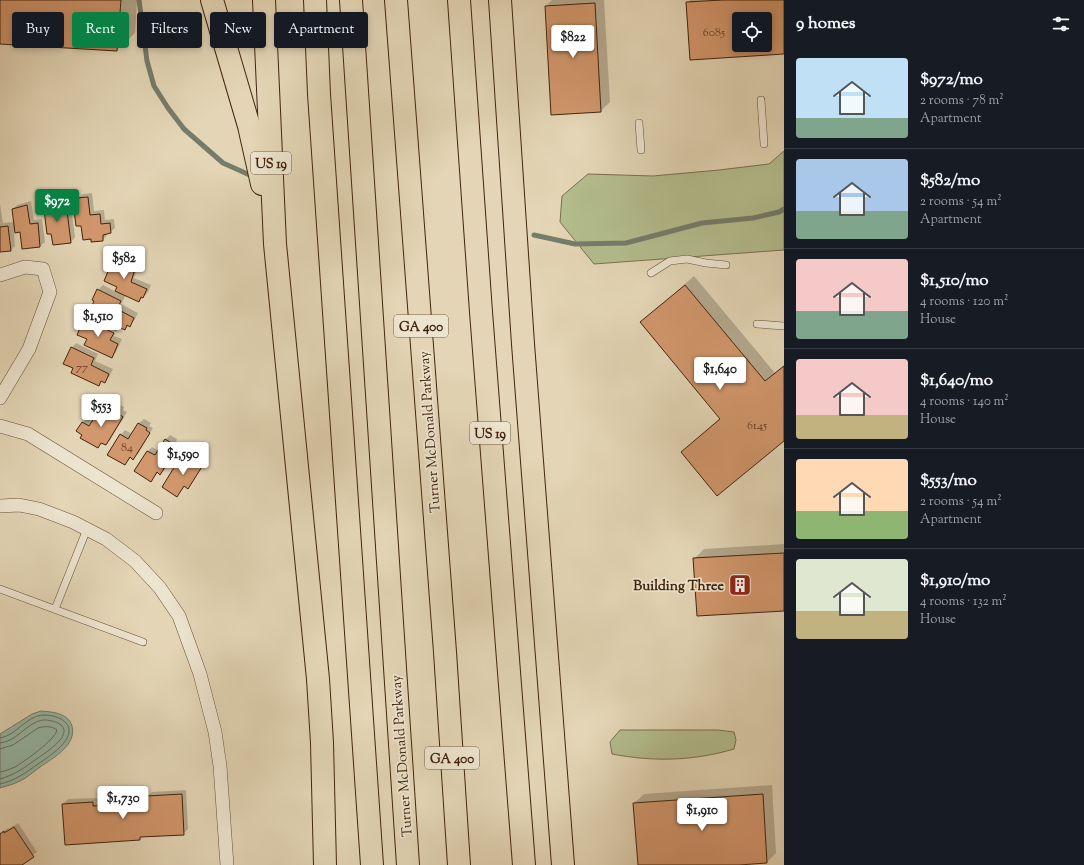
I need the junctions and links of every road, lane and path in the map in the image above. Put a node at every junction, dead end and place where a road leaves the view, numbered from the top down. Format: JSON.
{"nodes":[{"id":1,"x":212,"y":0,"type":"edge"},
{"id":2,"x":264,"y":0,"type":"edge"},
{"id":3,"x":315,"y":0,"type":"edge"},
{"id":4,"x":351,"y":0,"type":"edge"},
{"id":5,"x":396,"y":0,"type":"edge"},
{"id":6,"x":459,"y":0,"type":"edge"},
{"id":7,"x":500,"y":0,"type":"edge"},
{"id":8,"x":761,"y":100,"type":"dead end"},
{"id":9,"x":639,"y":123,"type":"dead end"},
{"id":10,"x":764,"y":144,"type":"dead end"},
{"id":11,"x":641,"y":150,"type":"dead end"},
{"id":12,"x":274,"y":244,"type":"junction"},
{"id":13,"x":726,"y":265,"type":"dead end"},
{"id":14,"x":651,"y":273,"type":"dead end"},
{"id":15,"x":0,"y":275,"type":"edge"},
{"id":16,"x":757,"y":324,"type":"dead end"},
{"id":17,"x":784,"y":326,"type":"edge"},
{"id":18,"x":0,"y":398,"type":"edge"},
{"id":19,"x":0,"y":426,"type":"edge"},
{"id":20,"x":0,"y":506,"type":"edge"},
{"id":21,"x":156,"y":512,"type":"dead end"},
{"id":22,"x":88,"y":529,"type":"junction"},
{"id":23,"x":0,"y":589,"type":"edge"},
{"id":24,"x":55,"y":609,"type":"junction"},
{"id":25,"x":143,"y":642,"type":"dead end"},
{"id":26,"x":227,"y":865,"type":"edge"},
{"id":27,"x":325,"y":865,"type":"edge"},
{"id":28,"x":372,"y":865,"type":"edge"},
{"id":29,"x":408,"y":865,"type":"edge"},
{"id":30,"x":459,"y":865,"type":"edge"},
{"id":31,"x":524,"y":865,"type":"edge"},
{"id":32,"x":562,"y":865,"type":"edge"}],
"edges":[{"from":1,"to":12,"type":"highway"},
{"from":2,"to":12,"type":"highway","number":"US 19"},
{"from":3,"to":28,"type":"highway"},
{"from":4,"to":29,"type":"highway","name":"Turner McDonald Parkway"},
{"from":5,"to":30,"type":"highway","name":"Turner McDonald Parkway","number":"GA 400"},
{"from":6,"to":31,"type":"highway","number":"US 19"},
{"from":7,"to":32,"type":"highway"},
{"from":8,"to":10,"type":"lane"},
{"from":9,"to":11,"type":"lane"},
{"from":12,"to":27,"type":"highway","number":"US 19"},
{"from":13,"to":14,"type":"lane"},
{"from":15,"to":18,"type":"street"},
{"from":16,"to":17,"type":"lane"},
{"from":19,"to":21,"type":"street"},
{"from":20,"to":22,"type":"street"},
{"from":22,"to":24,"type":"lane"},
{"from":22,"to":26,"type":"street"},
{"from":23,"to":24,"type":"lane"},
{"from":24,"to":25,"type":"lane"}]}
